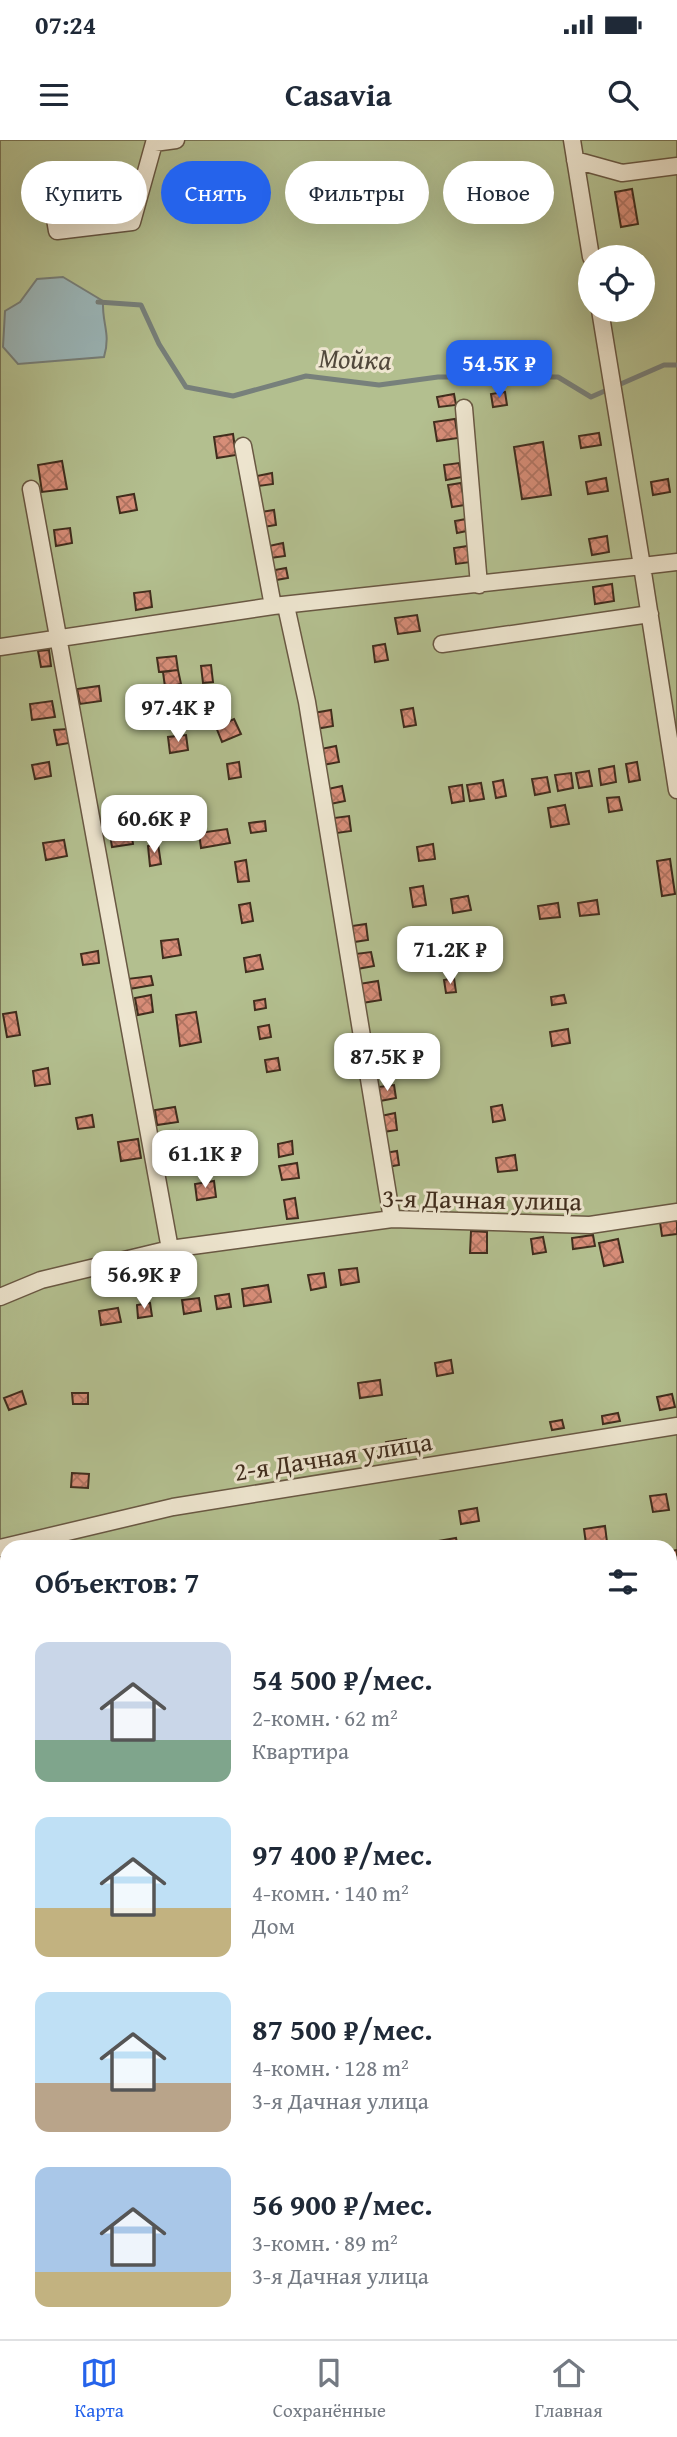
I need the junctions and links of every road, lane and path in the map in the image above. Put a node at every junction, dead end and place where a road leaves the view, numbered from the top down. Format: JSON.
{"nodes":[{"id":1,"x":176,"y":140,"type":"edge"},
{"id":2,"x":572,"y":140,"type":"edge"},
{"id":3,"x":575,"y":160,"type":"junction"},
{"id":4,"x":677,"y":166,"type":"edge"},
{"id":5,"x":147,"y":168,"type":"edge"},
{"id":6,"x":56,"y":224,"type":"edge"},
{"id":7,"x":115,"y":224,"type":"edge"},
{"id":8,"x":589,"y":245,"type":"edge"},
{"id":9,"x":602,"y":322,"type":"edge"},
{"id":10,"x":464,"y":408,"type":"dead end"},
{"id":11,"x":243,"y":446,"type":"dead end"},
{"id":12,"x":31,"y":489,"type":"dead end"},
{"id":13,"x":677,"y":562,"type":"edge"},
{"id":14,"x":642,"y":566,"type":"junction"},
{"id":15,"x":479,"y":585,"type":"junction"},
{"id":16,"x":279,"y":606,"type":"junction"},
{"id":17,"x":650,"y":614,"type":"junction"},
{"id":18,"x":57,"y":639,"type":"junction"},
{"id":19,"x":442,"y":645,"type":"dead end"},
{"id":20,"x":0,"y":647,"type":"edge"},
{"id":21,"x":677,"y":790,"type":"edge"},
{"id":22,"x":677,"y":1212,"type":"edge"},
{"id":23,"x":391,"y":1219,"type":"junction"},
{"id":24,"x":170,"y":1249,"type":"junction"},
{"id":25,"x":0,"y":1297,"type":"edge"},
{"id":26,"x":677,"y":1426,"type":"edge"},
{"id":27,"x":34,"y":1540,"type":"edge"}],
"edges":[{"from":1,"to":5,"type":"street"},
{"from":2,"to":3,"type":"street"},
{"from":3,"to":4,"type":"street"},
{"from":3,"to":8,"type":"street"},
{"from":6,"to":7,"type":"street"},
{"from":9,"to":14,"type":"street"},
{"from":10,"to":15,"type":"street"},
{"from":11,"to":16,"type":"street"},
{"from":12,"to":18,"type":"street"},
{"from":13,"to":14,"type":"street"},
{"from":14,"to":15,"type":"street"},
{"from":14,"to":17,"type":"street"},
{"from":15,"to":16,"type":"street"},
{"from":16,"to":18,"type":"street"},
{"from":16,"to":23,"type":"street"},
{"from":17,"to":19,"type":"street"},
{"from":17,"to":21,"type":"street"},
{"from":18,"to":20,"type":"street"},
{"from":18,"to":24,"type":"street"},
{"from":22,"to":23,"type":"street","name":"3-я Дачная улица"},
{"from":23,"to":24,"type":"street","name":"3-я Дачная улица"},
{"from":24,"to":25,"type":"street","name":"3-я Дачная улица"},
{"from":26,"to":27,"type":"street","name":"2-я Дачная улица"}]}
